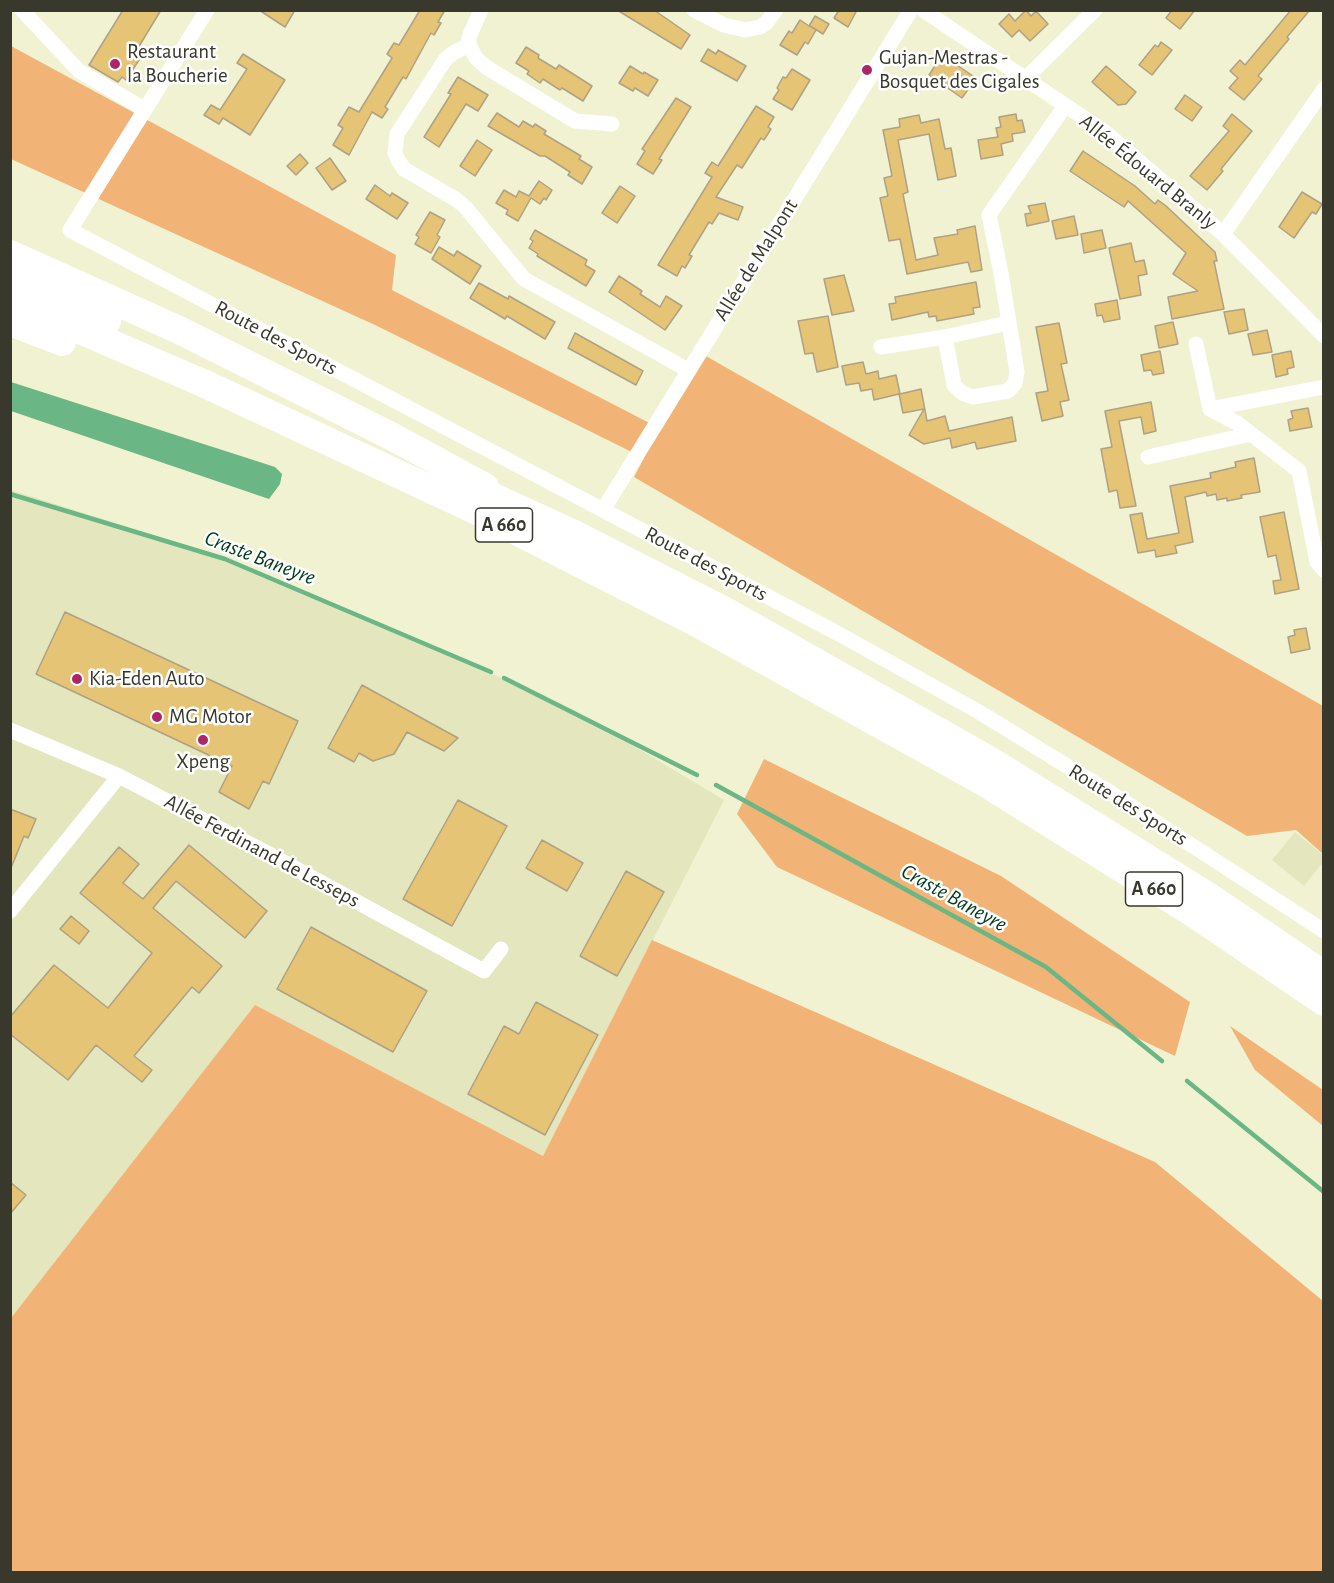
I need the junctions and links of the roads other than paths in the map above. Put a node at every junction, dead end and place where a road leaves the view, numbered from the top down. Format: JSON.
{"nodes":[{"id":1,"x":22,"y":10,"type":"edge"},
{"id":2,"x":207,"y":10,"type":"edge"},
{"id":3,"x":481,"y":10,"type":"edge"},
{"id":4,"x":694,"y":10,"type":"edge"},
{"id":5,"x":776,"y":10,"type":"edge"},
{"id":6,"x":911,"y":10,"type":"edge"},
{"id":7,"x":923,"y":10,"type":"edge"},
{"id":8,"x":1095,"y":10,"type":"edge"},
{"id":9,"x":469,"y":45,"type":"junction"},
{"id":10,"x":1026,"y":78,"type":"junction"},
{"id":11,"x":1323,"y":89,"type":"edge"},
{"id":12,"x":1065,"y":106,"type":"junction"},
{"id":13,"x":144,"y":109,"type":"junction"},
{"id":14,"x":612,"y":124,"type":"dead end"},
{"id":15,"x":1223,"y":234,"type":"junction"},
{"id":16,"x":10,"y":254,"type":"edge"},
{"id":17,"x":10,"y":277,"type":"edge"},
{"id":18,"x":10,"y":300,"type":"edge"},
{"id":19,"x":10,"y":322,"type":"edge"},
{"id":20,"x":1008,"y":323,"type":"junction"},
{"id":21,"x":1323,"y":336,"type":"edge"},
{"id":22,"x":945,"y":337,"type":"junction"},
{"id":23,"x":1196,"y":344,"type":"dead end"},
{"id":24,"x":881,"y":346,"type":"dead end"},
{"id":25,"x":688,"y":370,"type":"junction"},
{"id":26,"x":1323,"y":387,"type":"edge"},
{"id":27,"x":1210,"y":409,"type":"junction"},
{"id":28,"x":1251,"y":434,"type":"junction"},
{"id":29,"x":1148,"y":457,"type":"dead end"},
{"id":30,"x":603,"y":510,"type":"junction"},
{"id":31,"x":574,"y":534,"type":"junction"},
{"id":32,"x":1323,"y":570,"type":"edge"},
{"id":33,"x":699,"y":624,"type":"junction"},
{"id":34,"x":10,"y":730,"type":"edge"},
{"id":35,"x":119,"y":776,"type":"junction"},
{"id":36,"x":10,"y":911,"type":"edge"},
{"id":37,"x":1323,"y":931,"type":"edge"},
{"id":38,"x":501,"y":949,"type":"dead end"},
{"id":39,"x":1323,"y":975,"type":"edge"},
{"id":40,"x":1323,"y":1002,"type":"edge"}],
"edges":[{"from":1,"to":13,"type":"street"},
{"from":2,"to":13,"type":"street"},
{"from":3,"to":9,"type":"street"},
{"from":4,"to":5,"type":"street"},
{"from":6,"to":25,"type":"street","name":"Allée de Malpont"},
{"from":7,"to":10,"type":"street","name":"Allée Édouard Branly"},
{"from":8,"to":10,"type":"street"},
{"from":9,"to":14,"type":"street"},
{"from":9,"to":25,"type":"street"},
{"from":10,"to":12,"type":"street","name":"Allée Édouard Branly"},
{"from":11,"to":15,"type":"street"},
{"from":12,"to":15,"type":"street","name":"Allée Édouard Branly"},
{"from":12,"to":20,"type":"street"},
{"from":13,"to":30,"type":"street","name":"Route des Sports"},
{"from":15,"to":21,"type":"street","name":"Allée Édouard Branly"},
{"from":16,"to":31,"type":"highway"},
{"from":17,"to":31,"type":"highway","number":"A 660"},
{"from":18,"to":33,"type":"highway","number":"A 660"},
{"from":19,"to":33,"type":"highway"},
{"from":20,"to":22,"type":"street"},
{"from":20,"to":22,"type":"street"},
{"from":22,"to":24,"type":"street"},
{"from":23,"to":27,"type":"street"},
{"from":25,"to":30,"type":"street","name":"Allée de Malpont"},
{"from":26,"to":27,"type":"street"},
{"from":27,"to":28,"type":"street"},
{"from":28,"to":29,"type":"street"},
{"from":28,"to":32,"type":"street"},
{"from":30,"to":37,"type":"street","name":"Route des Sports"},
{"from":31,"to":39,"type":"highway","number":"A 660"},
{"from":33,"to":40,"type":"highway","number":"A 660"},
{"from":34,"to":35,"type":"street","name":"Allée Ferdinand de Lesseps"},
{"from":35,"to":36,"type":"street"},
{"from":35,"to":38,"type":"street","name":"Allée Ferdinand de Lesseps"}]}
